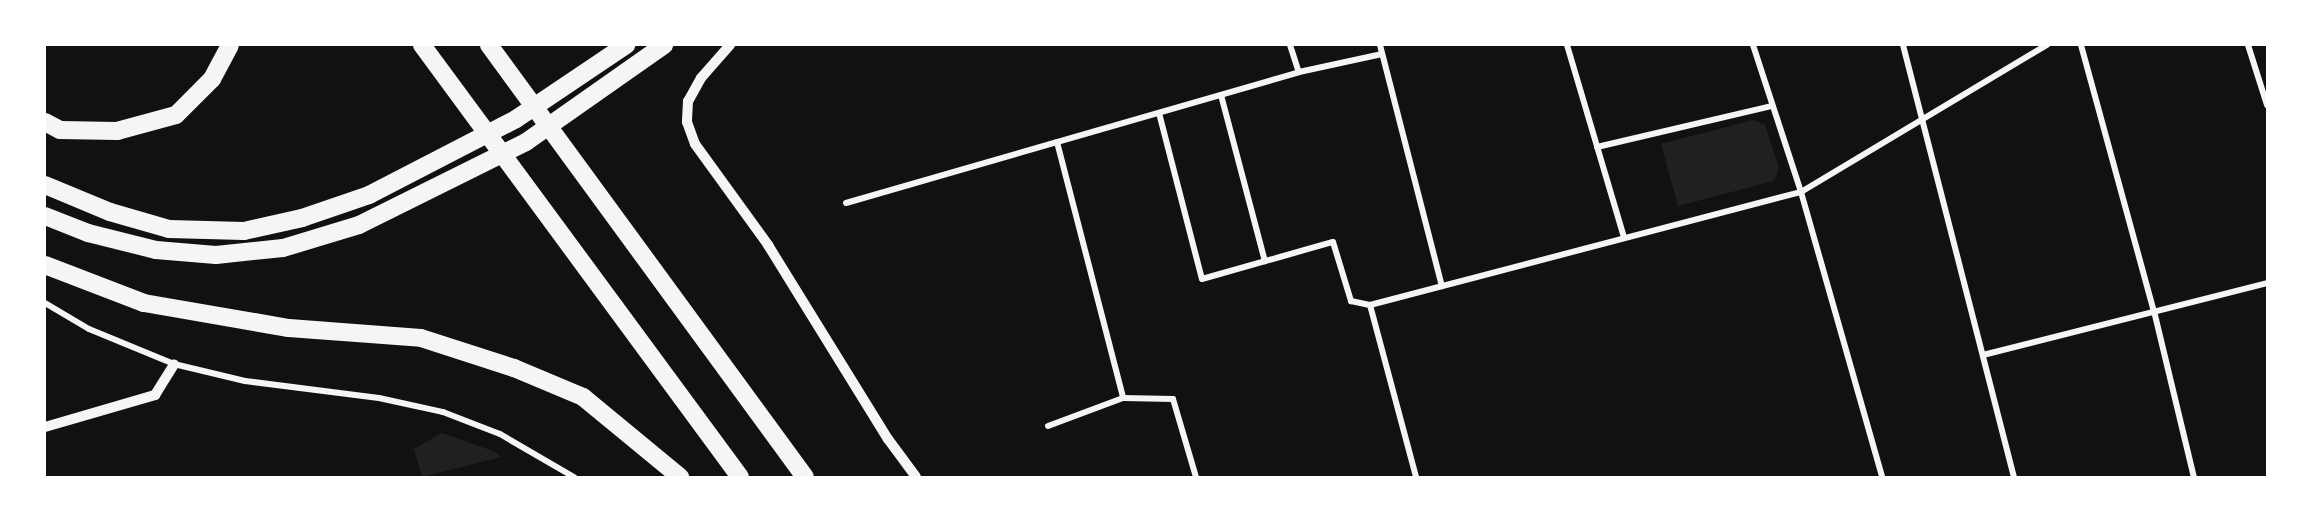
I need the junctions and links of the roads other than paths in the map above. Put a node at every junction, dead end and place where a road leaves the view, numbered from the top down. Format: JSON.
{"nodes":[{"id":1,"x":230,"y":45,"type":"edge"},
{"id":2,"x":422,"y":45,"type":"edge"},
{"id":3,"x":489,"y":45,"type":"edge"},
{"id":4,"x":626,"y":45,"type":"edge"},
{"id":5,"x":664,"y":45,"type":"edge"},
{"id":6,"x":730,"y":45,"type":"edge"},
{"id":7,"x":1290,"y":45,"type":"edge"},
{"id":8,"x":1380,"y":45,"type":"edge"},
{"id":9,"x":1567,"y":45,"type":"edge"},
{"id":10,"x":1753,"y":45,"type":"edge"},
{"id":11,"x":1903,"y":45,"type":"edge"},
{"id":12,"x":2047,"y":45,"type":"edge"},
{"id":13,"x":2081,"y":45,"type":"edge"},
{"id":14,"x":2248,"y":45,"type":"edge"},
{"id":15,"x":500,"y":54,"type":"edge"},
{"id":16,"x":1382,"y":54,"type":"junction"},
{"id":17,"x":1299,"y":72,"type":"junction"},
{"id":18,"x":1221,"y":95,"type":"junction"},
{"id":19,"x":2267,"y":105,"type":"edge"},
{"id":20,"x":1772,"y":106,"type":"junction"},
{"id":21,"x":1159,"y":113,"type":"junction"},
{"id":22,"x":1923,"y":120,"type":"junction"},
{"id":23,"x":45,"y":122,"type":"edge"},
{"id":24,"x":1057,"y":142,"type":"junction"},
{"id":25,"x":1597,"y":147,"type":"junction"},
{"id":26,"x":45,"y":185,"type":"edge"},
{"id":27,"x":1801,"y":192,"type":"junction"},
{"id":28,"x":846,"y":203,"type":"dead end"},
{"id":29,"x":45,"y":216,"type":"edge"},
{"id":30,"x":1624,"y":238,"type":"junction"},
{"id":31,"x":1264,"y":261,"type":"junction"},
{"id":32,"x":45,"y":265,"type":"edge"},
{"id":33,"x":2267,"y":283,"type":"edge"},
{"id":34,"x":1442,"y":286,"type":"junction"},
{"id":35,"x":45,"y":303,"type":"edge"},
{"id":36,"x":1370,"y":305,"type":"junction"},
{"id":37,"x":2154,"y":311,"type":"junction"},
{"id":38,"x":1983,"y":355,"type":"junction"},
{"id":39,"x":174,"y":364,"type":"junction"},
{"id":40,"x":1123,"y":398,"type":"junction"},
{"id":41,"x":1048,"y":426,"type":"dead end"},
{"id":42,"x":45,"y":427,"type":"edge"},
{"id":43,"x":574,"y":477,"type":"edge"},
{"id":44,"x":680,"y":477,"type":"edge"},
{"id":45,"x":740,"y":477,"type":"edge"},
{"id":46,"x":805,"y":477,"type":"edge"},
{"id":47,"x":916,"y":477,"type":"edge"},
{"id":48,"x":1197,"y":477,"type":"edge"},
{"id":49,"x":1416,"y":477,"type":"edge"},
{"id":50,"x":1882,"y":477,"type":"edge"},
{"id":51,"x":2014,"y":477,"type":"edge"},
{"id":52,"x":2194,"y":477,"type":"edge"}],
"edges":[{"from":1,"to":23,"type":"highway"},
{"from":2,"to":45,"type":"highway"},
{"from":3,"to":15,"type":"highway"},
{"from":4,"to":26,"type":"highway"},
{"from":5,"to":29,"type":"highway"},
{"from":6,"to":47,"type":"street"},
{"from":7,"to":17,"type":"street"},
{"from":8,"to":16,"type":"street"},
{"from":9,"to":25,"type":"street"},
{"from":10,"to":20,"type":"street"},
{"from":11,"to":22,"type":"street"},
{"from":12,"to":22,"type":"street"},
{"from":13,"to":37,"type":"street"},
{"from":14,"to":19,"type":"street"},
{"from":15,"to":46,"type":"highway"},
{"from":16,"to":17,"type":"street"},
{"from":16,"to":34,"type":"street"},
{"from":17,"to":18,"type":"street"},
{"from":18,"to":21,"type":"street"},
{"from":18,"to":31,"type":"street"},
{"from":20,"to":25,"type":"street"},
{"from":20,"to":27,"type":"street"},
{"from":21,"to":24,"type":"street"},
{"from":21,"to":31,"type":"street"},
{"from":22,"to":27,"type":"street"},
{"from":22,"to":38,"type":"street"},
{"from":24,"to":28,"type":"street"},
{"from":24,"to":40,"type":"street"},
{"from":25,"to":30,"type":"street"},
{"from":27,"to":30,"type":"street"},
{"from":27,"to":50,"type":"street"},
{"from":30,"to":34,"type":"street"},
{"from":31,"to":36,"type":"street"},
{"from":32,"to":44,"type":"highway"},
{"from":33,"to":37,"type":"street"},
{"from":34,"to":36,"type":"street"},
{"from":35,"to":39,"type":"street"},
{"from":36,"to":49,"type":"street"},
{"from":37,"to":38,"type":"street"},
{"from":37,"to":52,"type":"street"},
{"from":38,"to":51,"type":"street"},
{"from":39,"to":42,"type":"street"},
{"from":39,"to":43,"type":"street"},
{"from":40,"to":41,"type":"street"},
{"from":40,"to":48,"type":"street"}]}
